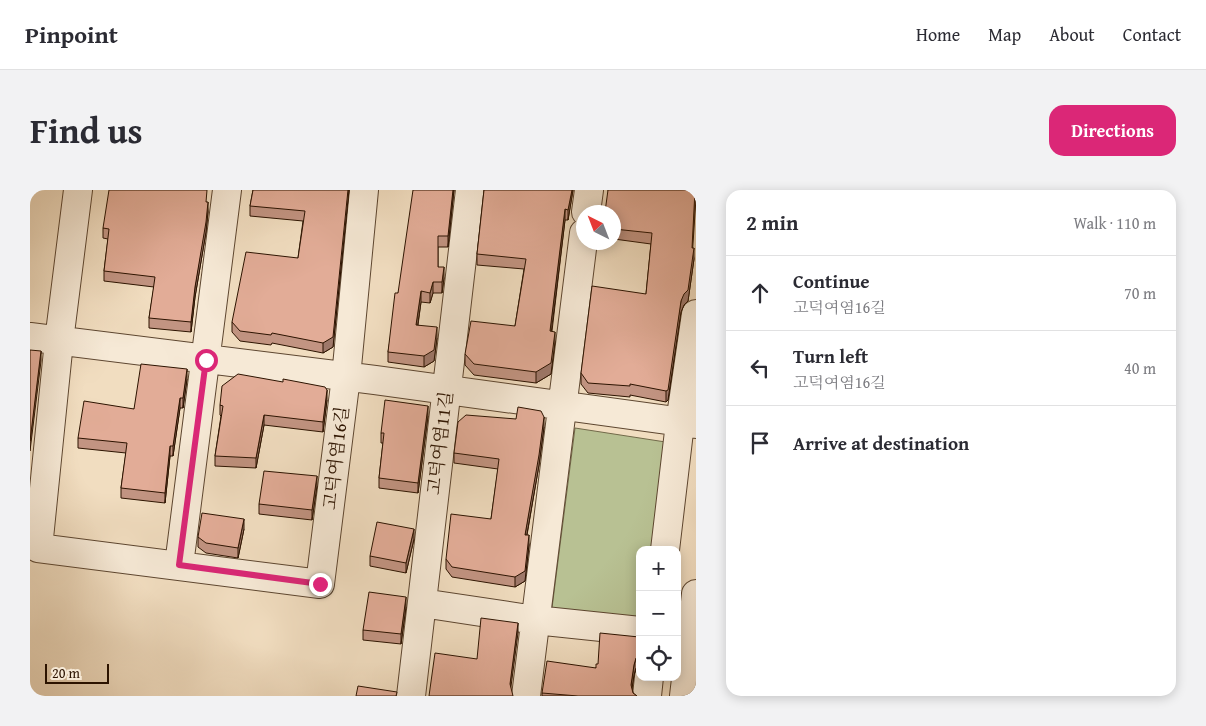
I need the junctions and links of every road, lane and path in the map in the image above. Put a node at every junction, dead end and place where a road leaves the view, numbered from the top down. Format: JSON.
{"nodes":[{"id":1,"x":78,"y":190,"type":"edge"},
{"id":2,"x":227,"y":190,"type":"edge"},
{"id":3,"x":364,"y":190,"type":"edge"},
{"id":4,"x":470,"y":190,"type":"edge"},
{"id":5,"x":589,"y":190,"type":"edge"},
{"id":6,"x":587,"y":205,"type":"edge"},
{"id":7,"x":582,"y":250,"type":"edge"},
{"id":8,"x":696,"y":314,"type":"edge"},
{"id":9,"x":30,"y":338,"type":"edge"},
{"id":10,"x":59,"y":340,"type":"junction"},
{"id":11,"x":206,"y":360,"type":"junction"},
{"id":12,"x":346,"y":377,"type":"junction"},
{"id":13,"x":446,"y":391,"type":"junction"},
{"id":14,"x":563,"y":407,"type":"junction"},
{"id":15,"x":688,"y":424,"type":"edge"},
{"id":16,"x":665,"y":546,"type":"edge"},
{"id":17,"x":179,"y":565,"type":"junction"},
{"id":18,"x":696,"y":594,"type":"edge"},
{"id":19,"x":422,"y":604,"type":"junction"},
{"id":20,"x":535,"y":620,"type":"junction"},
{"id":21,"x":636,"y":632,"type":"edge"},
{"id":22,"x":684,"y":636,"type":"edge"},
{"id":23,"x":649,"y":681,"type":"edge"},
{"id":24,"x":411,"y":696,"type":"edge"},
{"id":25,"x":526,"y":696,"type":"edge"},
{"id":26,"x":647,"y":696,"type":"edge"},
{"id":27,"x":684,"y":696,"type":"edge"}],
"edges":[{"from":1,"to":10,"type":"street","name":"고덕여염16길"},
{"from":2,"to":11,"type":"street"},
{"from":3,"to":12,"type":"street","name":"고덕여염16길"},
{"from":4,"to":13,"type":"street","name":"고덕여염11길"},
{"from":5,"to":6,"type":"street"},
{"from":7,"to":14,"type":"street"},
{"from":8,"to":15,"type":"street"},
{"from":9,"to":10,"type":"street"},
{"from":10,"to":11,"type":"street"},
{"from":10,"to":17,"type":"street","name":"고덕여염16길"},
{"from":11,"to":12,"type":"street"},
{"from":11,"to":17,"type":"street"},
{"from":12,"to":13,"type":"street"},
{"from":12,"to":17,"type":"street","name":"고덕여염16길"},
{"from":13,"to":14,"type":"street"},
{"from":13,"to":19,"type":"street","name":"고덕여염11길"},
{"from":14,"to":15,"type":"street"},
{"from":14,"to":20,"type":"street"},
{"from":15,"to":16,"type":"street"},
{"from":18,"to":22,"type":"street"},
{"from":19,"to":20,"type":"street"},
{"from":19,"to":24,"type":"street","name":"고덕여염11길"},
{"from":20,"to":21,"type":"street"},
{"from":20,"to":25,"type":"street"},
{"from":22,"to":27,"type":"street"},
{"from":23,"to":26,"type":"street"}]}
